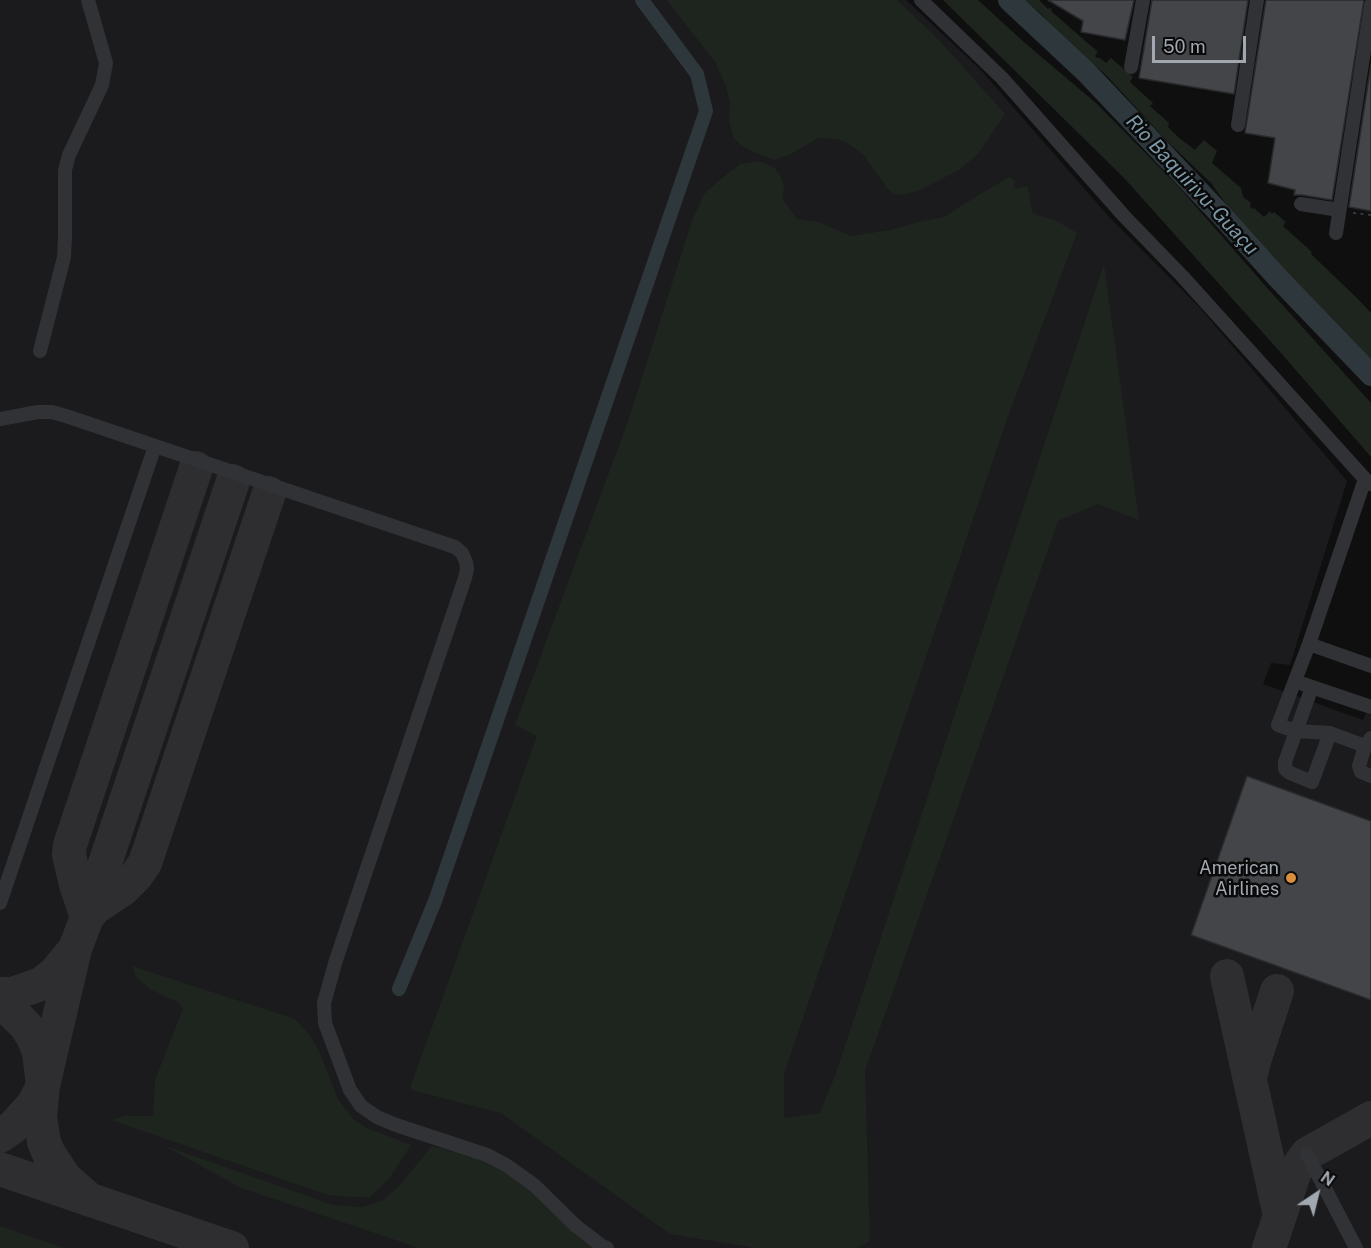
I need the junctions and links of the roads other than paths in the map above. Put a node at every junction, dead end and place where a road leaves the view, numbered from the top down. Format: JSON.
{"nodes":[{"id":1,"x":88,"y":0,"type":"edge"},
{"id":2,"x":921,"y":0,"type":"edge"},
{"id":3,"x":1143,"y":0,"type":"edge"},
{"id":4,"x":1257,"y":0,"type":"edge"},
{"id":5,"x":1371,"y":5,"type":"edge"},
{"id":6,"x":1131,"y":67,"type":"dead end"},
{"id":7,"x":1238,"y":125,"type":"dead end"},
{"id":8,"x":1301,"y":204,"type":"dead end"},
{"id":9,"x":1339,"y":210,"type":"junction"},
{"id":10,"x":1336,"y":233,"type":"dead end"},
{"id":11,"x":40,"y":351,"type":"dead end"},
{"id":12,"x":0,"y":419,"type":"edge"},
{"id":13,"x":155,"y":446,"type":"junction"},
{"id":14,"x":1368,"y":482,"type":"edge"},
{"id":15,"x":1309,"y":644,"type":"junction"},
{"id":16,"x":1371,"y":666,"type":"edge"},
{"id":17,"x":1296,"y":682,"type":"junction"},
{"id":18,"x":1312,"y":687,"type":"junction"},
{"id":19,"x":1371,"y":707,"type":"edge"},
{"id":20,"x":1296,"y":731,"type":"junction"},
{"id":21,"x":1330,"y":733,"type":"junction"},
{"id":22,"x":1368,"y":742,"type":"edge"},
{"id":23,"x":1371,"y":776,"type":"edge"},
{"id":24,"x":0,"y":903,"type":"edge"},
{"id":25,"x":1307,"y":1154,"type":"dead end"},
{"id":26,"x":607,"y":1248,"type":"edge"},
{"id":27,"x":1356,"y":1248,"type":"edge"}],
"edges":[{"from":1,"to":11,"type":"street"},
{"from":2,"to":14,"type":"street"},
{"from":3,"to":6,"type":"street"},
{"from":4,"to":7,"type":"street"},
{"from":5,"to":9,"type":"street"},
{"from":8,"to":9,"type":"street"},
{"from":9,"to":10,"type":"street"},
{"from":12,"to":13,"type":"street"},
{"from":13,"to":24,"type":"street"},
{"from":13,"to":26,"type":"street"},
{"from":14,"to":15,"type":"street"},
{"from":15,"to":16,"type":"street"},
{"from":15,"to":17,"type":"street"},
{"from":17,"to":18,"type":"street"},
{"from":17,"to":20,"type":"street"},
{"from":18,"to":19,"type":"street"},
{"from":18,"to":20,"type":"street"},
{"from":20,"to":21,"type":"street"},
{"from":20,"to":21,"type":"street"},
{"from":21,"to":22,"type":"street"},
{"from":22,"to":23,"type":"street"},
{"from":25,"to":27,"type":"street"}]}
